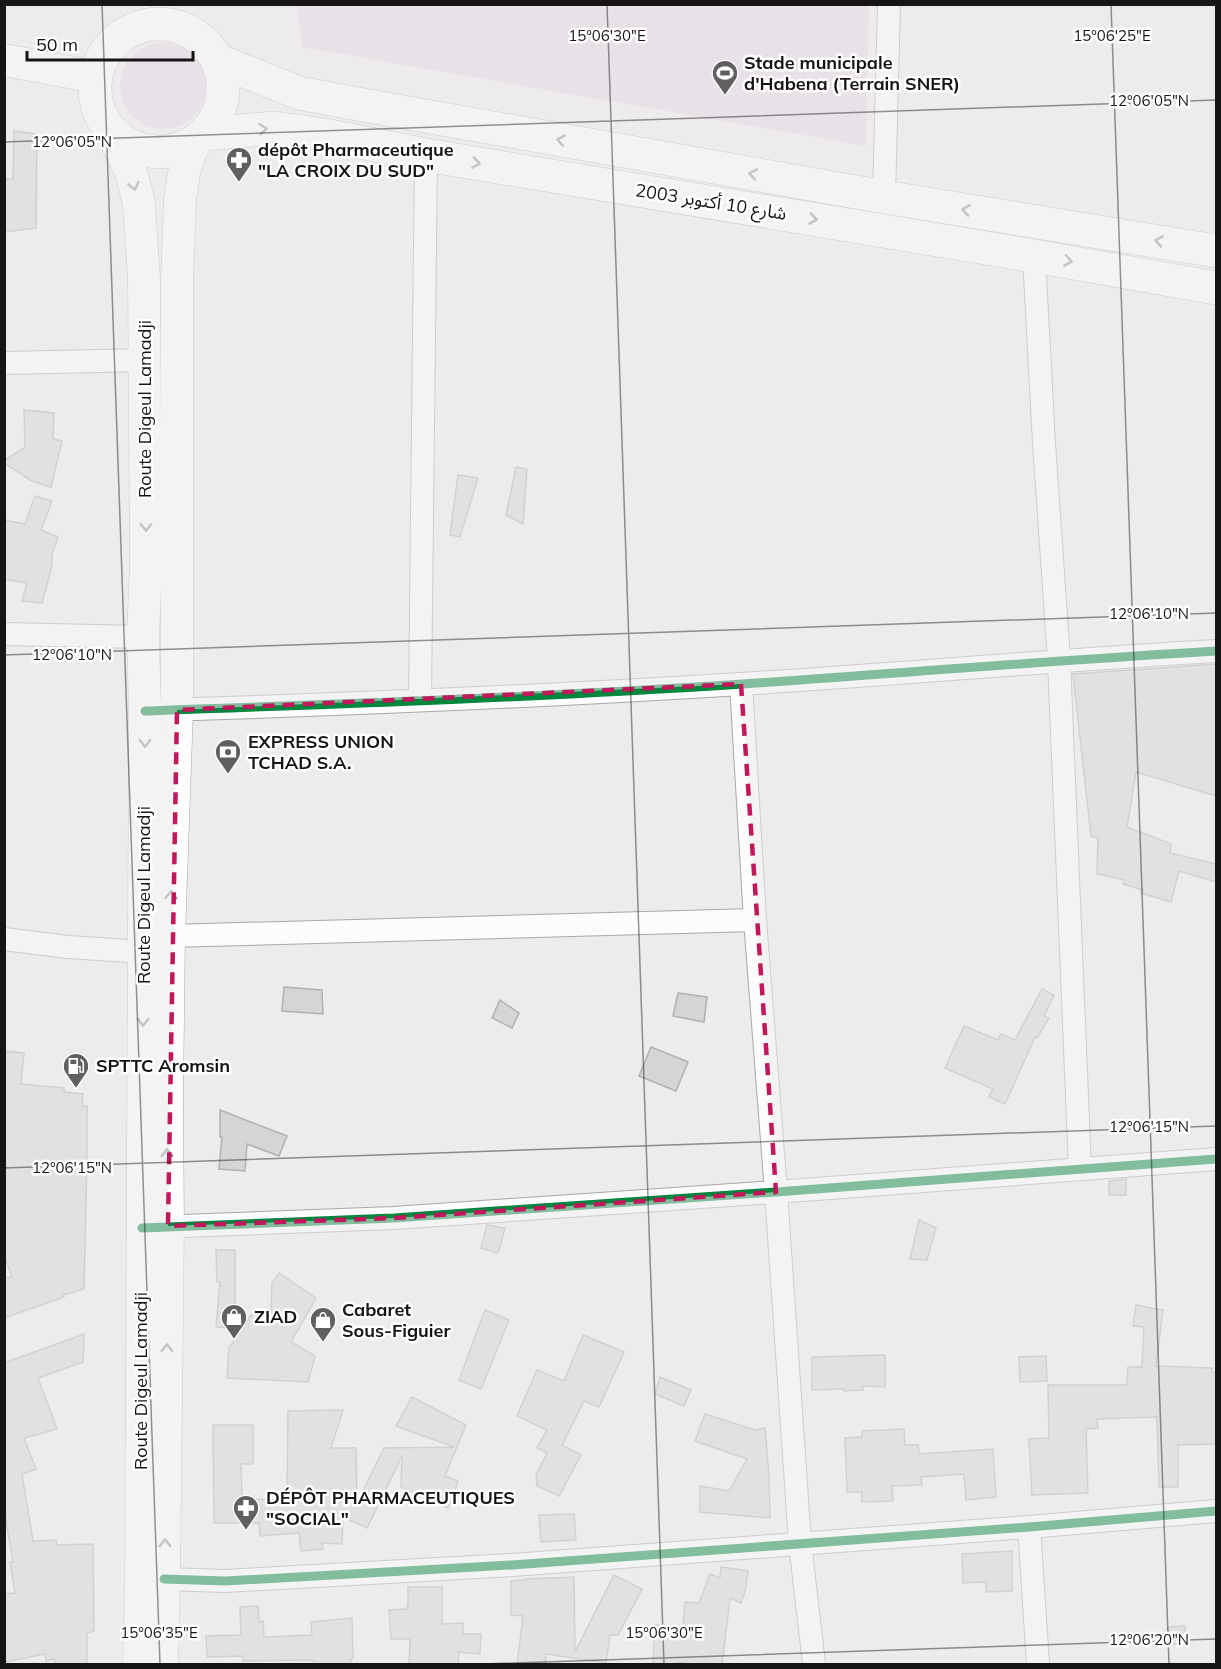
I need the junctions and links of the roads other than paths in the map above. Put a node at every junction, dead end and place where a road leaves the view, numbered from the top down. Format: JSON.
{"nodes":[{"id":1,"x":889,"y":4,"type":"edge"},
{"id":2,"x":139,"y":16,"type":"edge"},
{"id":3,"x":179,"y":16,"type":"edge"},
{"id":4,"x":4,"y":60,"type":"edge"},
{"id":5,"x":217,"y":60,"type":"junction"},
{"id":6,"x":96,"y":77,"type":"junction"},
{"id":7,"x":112,"y":132,"type":"junction"},
{"id":8,"x":200,"y":138,"type":"junction"},
{"id":9,"x":426,"y":155,"type":"junction"},
{"id":10,"x":884,"y":197,"type":"junction"},
{"id":11,"x":1216,"y":251,"type":"edge"},
{"id":12,"x":1034,"y":256,"type":"junction"},
{"id":13,"x":1216,"y":288,"type":"edge"},
{"id":14,"x":145,"y":360,"type":"junction"},
{"id":15,"x":4,"y":363,"type":"edge"},
{"id":16,"x":4,"y":634,"type":"edge"},
{"id":17,"x":143,"y":637,"type":"junction"},
{"id":18,"x":1216,"y":651,"type":"edge"},
{"id":19,"x":1059,"y":660,"type":"junction"},
{"id":20,"x":741,"y":684,"type":"junction"},
{"id":21,"x":420,"y":700,"type":"junction"},
{"id":22,"x":177,"y":710,"type":"junction"},
{"id":23,"x":145,"y":711,"type":"junction"},
{"id":24,"x":755,"y":920,"type":"junction"},
{"id":25,"x":4,"y":939,"type":"edge"},
{"id":26,"x":157,"y":944,"type":"junction"},
{"id":27,"x":1216,"y":1159,"type":"edge"},
{"id":28,"x":1080,"y":1169,"type":"junction"},
{"id":29,"x":776,"y":1192,"type":"junction"},
{"id":30,"x":155,"y":1227,"type":"junction"},
{"id":31,"x":1216,"y":1511,"type":"edge"},
{"id":32,"x":1029,"y":1527,"type":"junction"},
{"id":33,"x":800,"y":1543,"type":"junction"},
{"id":34,"x":164,"y":1579,"type":"junction"},
{"id":35,"x":139,"y":1665,"type":"edge"},
{"id":36,"x":162,"y":1665,"type":"edge"},
{"id":37,"x":814,"y":1665,"type":"edge"},
{"id":38,"x":1038,"y":1665,"type":"edge"}],
"edges":[{"from":1,"to":10,"type":"street"},
{"from":2,"to":3,"type":"highway"},
{"from":2,"to":6,"type":"highway"},
{"from":3,"to":5,"type":"highway"},
{"from":4,"to":6,"type":"main road"},
{"from":5,"to":8,"type":"highway"},
{"from":10,"to":5,"type":"highway","name":"شارع 10 أكتوبر 2003","one_way":true},
{"from":6,"to":7,"type":"highway"},
{"from":7,"to":8,"type":"highway"},
{"from":7,"to":14,"type":"main road","name":"Route Digeul Lamadji","one_way":true},
{"from":8,"to":9,"type":"highway","name":"شارع 10 أكتوبر 2003","one_way":true},
{"from":8,"to":22,"type":"main road"},
{"from":9,"to":12,"type":"highway","name":"شارع 10 أكتوبر 2003","one_way":true},
{"from":9,"to":21,"type":"street"},
{"from":11,"to":10,"type":"highway","name":"شارع 10 أكتوبر 2003","one_way":true},
{"from":12,"to":13,"type":"highway","name":"شارع 10 أكتوبر 2003","one_way":true},
{"from":12,"to":19,"type":"street"},
{"from":14,"to":15,"type":"street"},
{"from":14,"to":17,"type":"main road","name":"Route Digeul Lamadji","one_way":true},
{"from":16,"to":17,"type":"street"},
{"from":17,"to":23,"type":"main road","name":"Route Digeul Lamadji"},
{"from":18,"to":19,"type":"street"},
{"from":19,"to":20,"type":"street"},
{"from":19,"to":28,"type":"street"},
{"from":20,"to":21,"type":"street"},
{"from":20,"to":24,"type":"street"},
{"from":21,"to":22,"type":"street"},
{"from":22,"to":23,"type":"street"},
{"from":26,"to":22,"type":"main road","one_way":true},
{"from":23,"to":26,"type":"main road","name":"Route Digeul Lamadji","one_way":true},
{"from":24,"to":26,"type":"street"},
{"from":24,"to":29,"type":"street"},
{"from":25,"to":26,"type":"street"},
{"from":26,"to":30,"type":"main road","name":"Route Digeul Lamadji"},
{"from":27,"to":28,"type":"street"},
{"from":28,"to":29,"type":"street"},
{"from":29,"to":30,"type":"street"},
{"from":29,"to":33,"type":"street"},
{"from":34,"to":30,"type":"main road","one_way":true},
{"from":30,"to":35,"type":"main road","name":"Route Digeul Lamadji"},
{"from":31,"to":32,"type":"street"},
{"from":32,"to":33,"type":"street"},
{"from":32,"to":38,"type":"street"},
{"from":33,"to":34,"type":"street"},
{"from":33,"to":37,"type":"street"},
{"from":34,"to":36,"type":"main road"}]}
